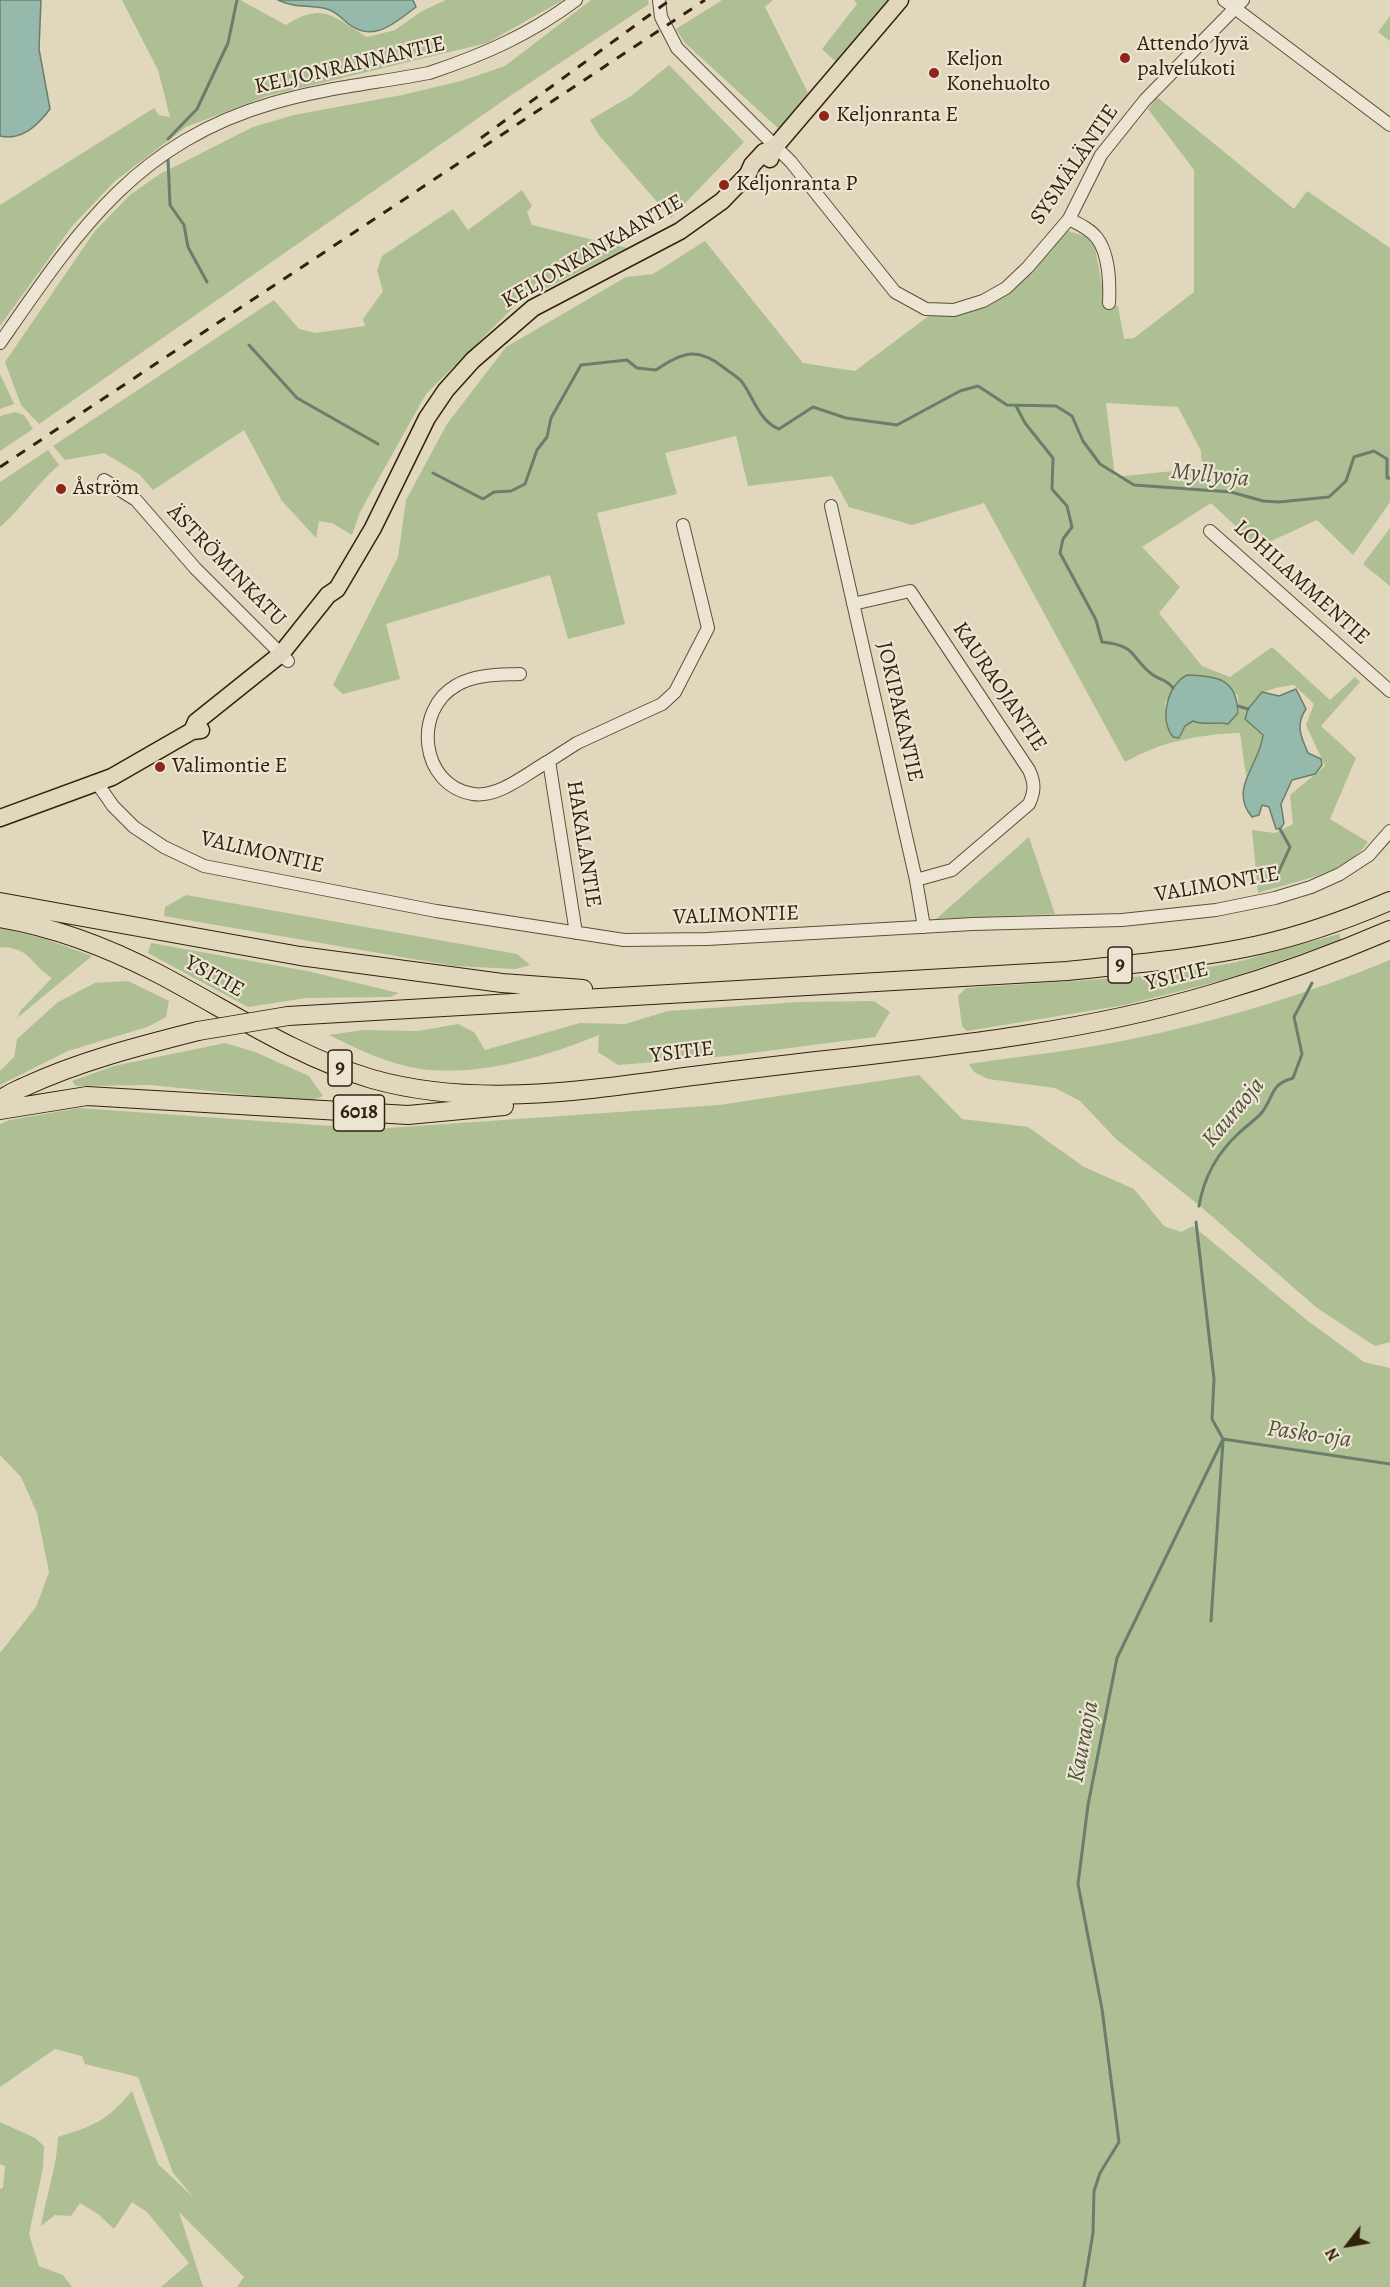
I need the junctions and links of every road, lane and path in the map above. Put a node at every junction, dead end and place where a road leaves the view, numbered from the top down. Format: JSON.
{"nodes":[{"id":1,"x":576,"y":0,"type":"edge"},
{"id":2,"x":659,"y":0,"type":"edge"},
{"id":3,"x":900,"y":0,"type":"edge"},
{"id":4,"x":1224,"y":0,"type":"edge"},
{"id":5,"x":1239,"y":5,"type":"edge"},
{"id":6,"x":1390,"y":125,"type":"edge"},
{"id":7,"x":775,"y":147,"type":"junction"},
{"id":8,"x":1069,"y":219,"type":"junction"},
{"id":9,"x":1109,"y":303,"type":"dead end"},
{"id":10,"x":0,"y":343,"type":"edge"},
{"id":11,"x":104,"y":480,"type":"dead end"},
{"id":12,"x":831,"y":506,"type":"dead end"},
{"id":13,"x":683,"y":525,"type":"dead end"},
{"id":14,"x":1210,"y":531,"type":"dead end"},
{"id":15,"x":853,"y":604,"type":"junction"},
{"id":16,"x":284,"y":657,"type":"junction"},
{"id":17,"x":520,"y":674,"type":"dead end"},
{"id":18,"x":1390,"y":691,"type":"edge"},
{"id":19,"x":549,"y":761,"type":"junction"},
{"id":20,"x":97,"y":783,"type":"junction"},
{"id":21,"x":0,"y":818,"type":"edge"},
{"id":22,"x":1390,"y":831,"type":"edge"},
{"id":23,"x":916,"y":880,"type":"junction"},
{"id":24,"x":1390,"y":901,"type":"edge"},
{"id":25,"x":0,"y":902,"type":"edge"},
{"id":26,"x":0,"y":918,"type":"edge"},
{"id":27,"x":924,"y":927,"type":"junction"},
{"id":28,"x":1390,"y":930,"type":"edge"},
{"id":29,"x":576,"y":933,"type":"junction"},
{"id":30,"x":630,"y":996,"type":"junction"},
{"id":31,"x":584,"y":1088,"type":"junction"},
{"id":32,"x":0,"y":1101,"type":"edge"},
{"id":33,"x":0,"y":1110,"type":"edge"}],
"edges":[{"from":1,"to":10,"type":"street","name":"KELJONRANNANTIE"},
{"from":2,"to":7,"type":"street","name":"SYSMÄLÄNTIE"},
{"from":3,"to":7,"type":"main road","name":"KELJONKANKAANTIE"},
{"from":4,"to":5,"type":"street"},
{"from":5,"to":6,"type":"street"},
{"from":5,"to":8,"type":"street","name":"SYSMÄLÄNTIE"},
{"from":7,"to":8,"type":"street","name":"SYSMÄLÄNTIE"},
{"from":7,"to":16,"type":"main road","name":"KELJONKANKAANTIE"},
{"from":8,"to":9,"type":"street"},
{"from":11,"to":16,"type":"street","name":"ÄSTRÖMINKATU"},
{"from":12,"to":15,"type":"street","name":"JOKIPAKANTIE"},
{"from":13,"to":19,"type":"street","name":"HAKALANTIE"},
{"from":14,"to":18,"type":"street","name":"LOHILAMMENTIE"},
{"from":15,"to":23,"type":"street","name":"JOKIPAKANTIE"},
{"from":15,"to":23,"type":"street","name":"KAURAOJANTIE"},
{"from":16,"to":20,"type":"main road","name":"KELJONKANKAANTIE"},
{"from":17,"to":19,"type":"street"},
{"from":19,"to":29,"type":"street","name":"HAKALANTIE"},
{"from":20,"to":21,"type":"main road","name":"KELJONKANKAANTIE"},
{"from":20,"to":29,"type":"street","name":"VALIMONTIE"},
{"from":22,"to":27,"type":"street","name":"VALIMONTIE"},
{"from":23,"to":27,"type":"street","name":"JOKIPAKANTIE"},
{"from":24,"to":30,"type":"highway","name":"YSITIE","number":"9"},
{"from":25,"to":30,"type":"highway","number":"9"},
{"from":26,"to":31,"type":"highway","name":"YSITIE","number":"9"},
{"from":27,"to":29,"type":"street","name":"VALIMONTIE"},
{"from":28,"to":31,"type":"highway","name":"YSITIE","number":"9"},
{"from":30,"to":32,"type":"highway","bridge":true},
{"from":31,"to":33,"type":"highway","number":"6018"}]}
